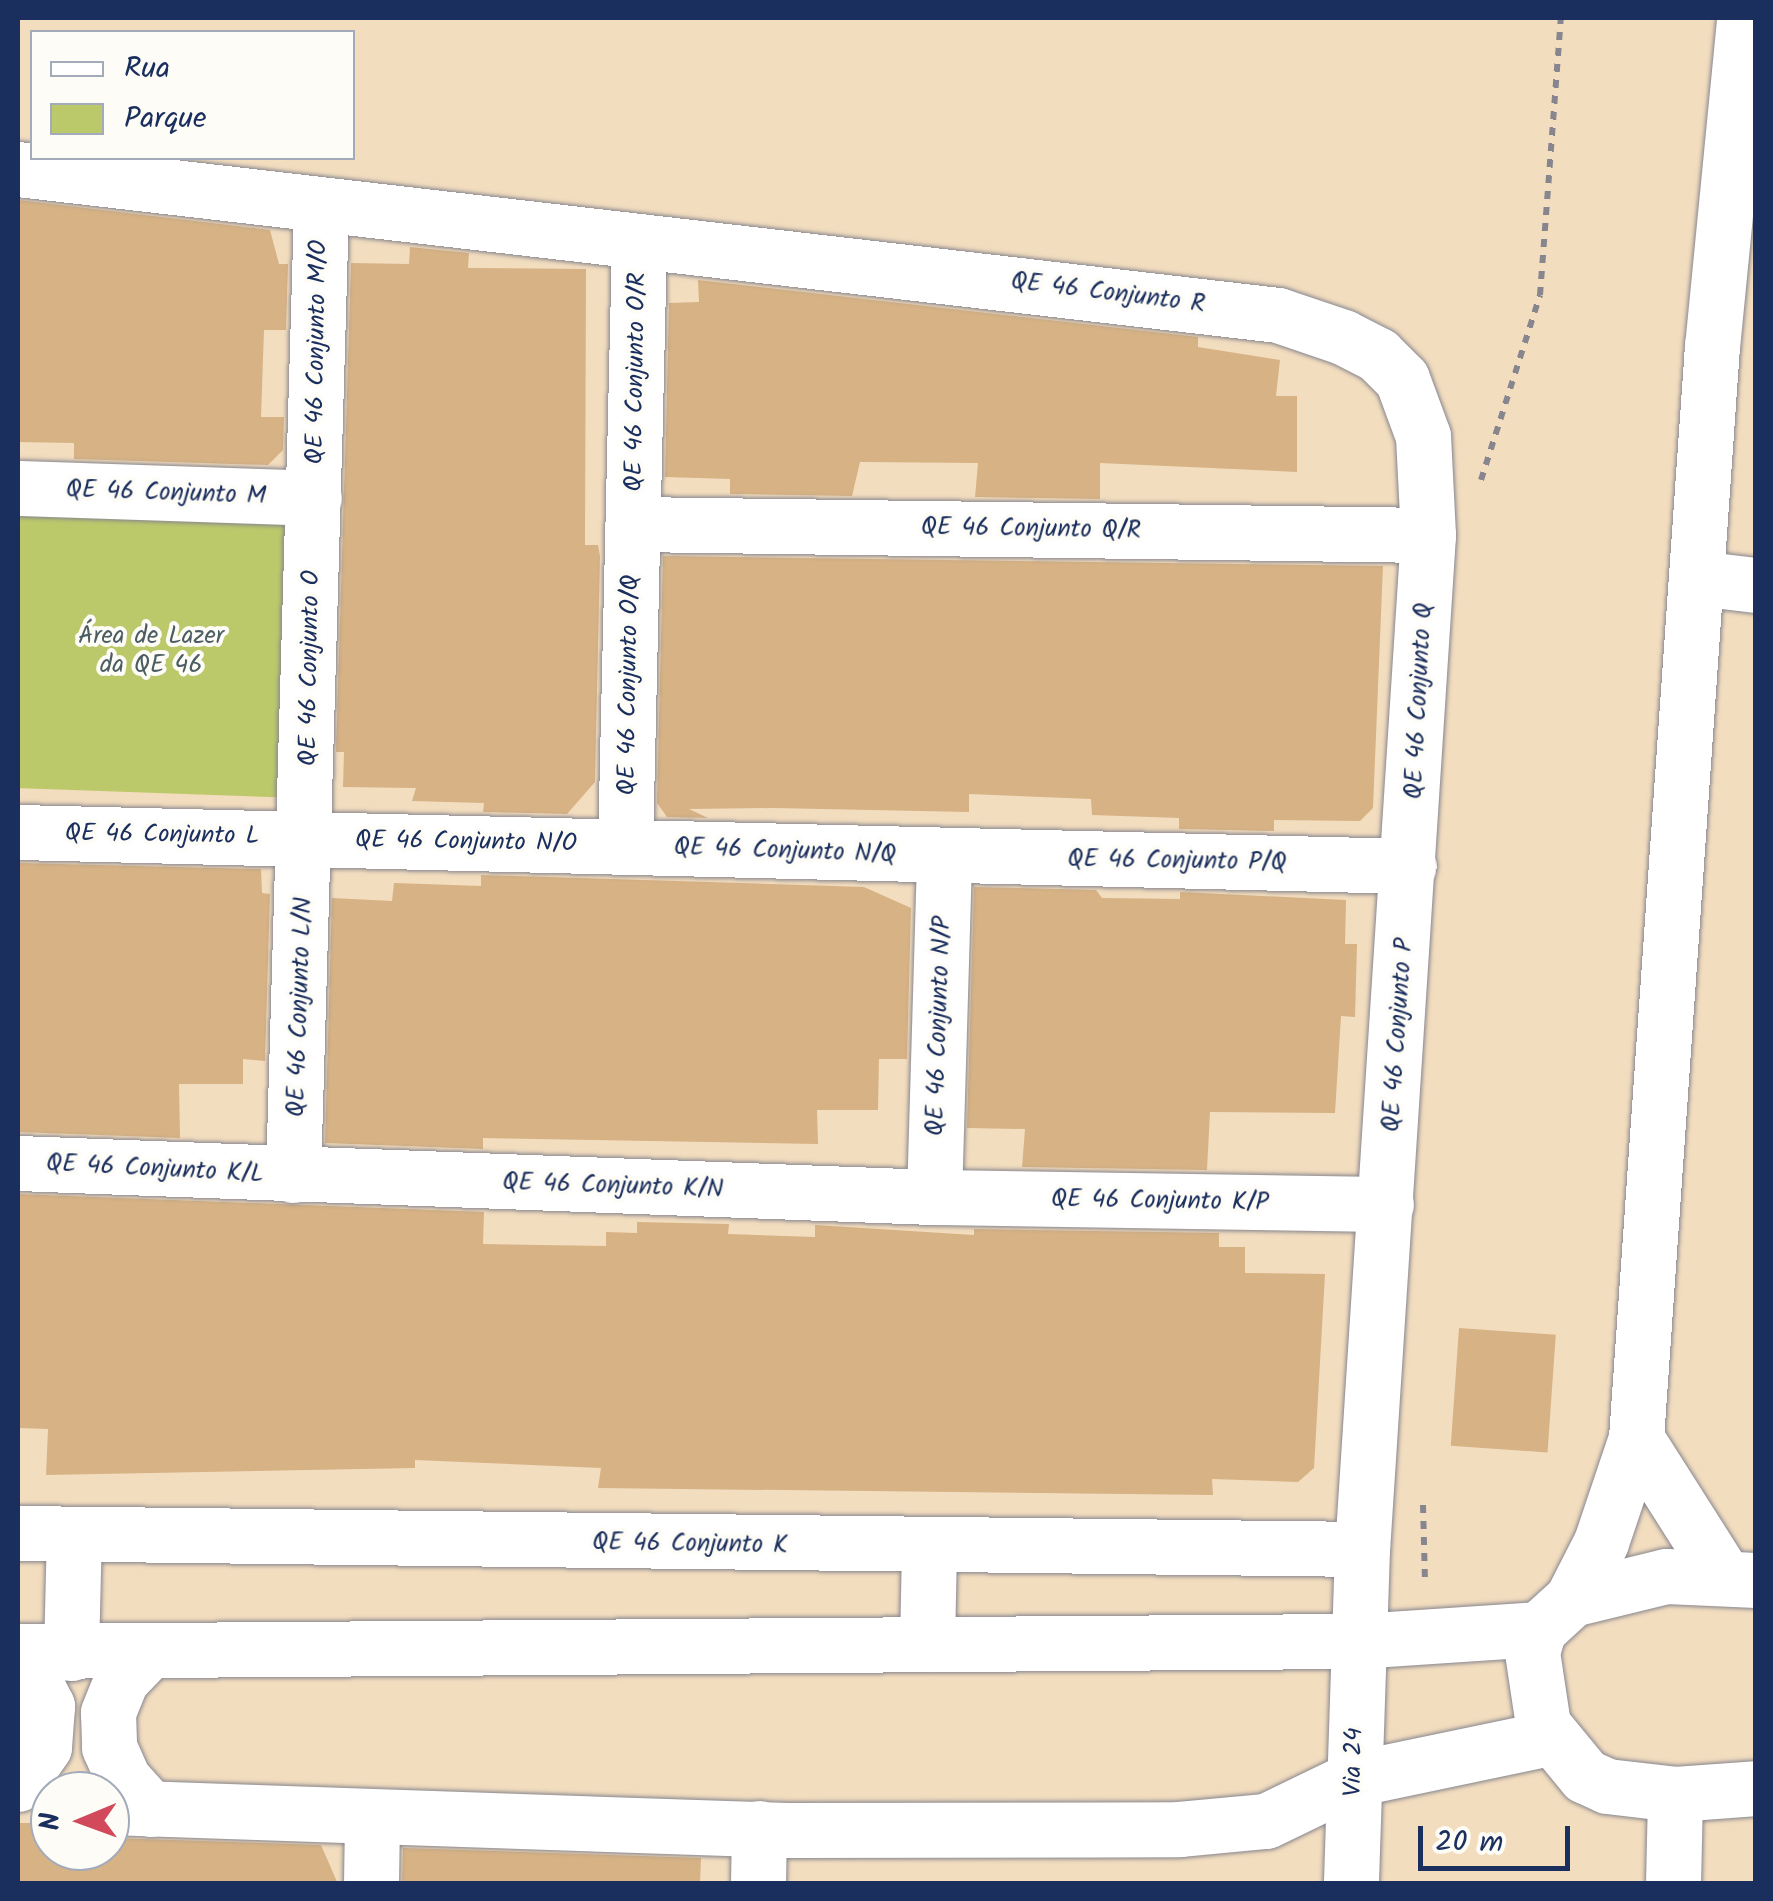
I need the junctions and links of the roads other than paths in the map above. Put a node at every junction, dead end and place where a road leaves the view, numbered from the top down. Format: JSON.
{"nodes":[{"id":1,"x":1747,"y":39,"type":"edge"},
{"id":2,"x":18,"y":169,"type":"edge"},
{"id":3,"x":321,"y":207,"type":"junction"},
{"id":4,"x":639,"y":241,"type":"junction"},
{"id":5,"x":18,"y":488,"type":"edge"},
{"id":6,"x":314,"y":498,"type":"junction"},
{"id":7,"x":633,"y":524,"type":"junction"},
{"id":8,"x":1428,"y":535,"type":"junction"},
{"id":9,"x":1697,"y":578,"type":"junction"},
{"id":10,"x":1756,"y":584,"type":"edge"},
{"id":11,"x":18,"y":832,"type":"edge"},
{"id":12,"x":306,"y":839,"type":"junction"},
{"id":13,"x":625,"y":846,"type":"junction"},
{"id":14,"x":944,"y":856,"type":"junction"},
{"id":15,"x":1409,"y":866,"type":"junction"},
{"id":16,"x":18,"y":1163,"type":"edge"},
{"id":17,"x":293,"y":1176,"type":"junction"},
{"id":18,"x":934,"y":1197,"type":"junction"},
{"id":19,"x":1386,"y":1204,"type":"junction"},
{"id":20,"x":1636,"y":1438,"type":"junction"},
{"id":21,"x":18,"y":1534,"type":"edge"},
{"id":22,"x":74,"y":1534,"type":"junction"},
{"id":23,"x":929,"y":1548,"type":"junction"},
{"id":24,"x":1362,"y":1549,"type":"junction"},
{"id":25,"x":1740,"y":1578,"type":"edge"},
{"id":26,"x":1555,"y":1614,"type":"junction"},
{"id":27,"x":1357,"y":1641,"type":"junction"},
{"id":28,"x":927,"y":1644,"type":"junction"},
{"id":29,"x":18,"y":1651,"type":"edge"},
{"id":30,"x":72,"y":1653,"type":"junction"},
{"id":31,"x":145,"y":1655,"type":"junction"},
{"id":32,"x":18,"y":1663,"type":"edge"},
{"id":33,"x":1549,"y":1738,"type":"junction"},
{"id":34,"x":120,"y":1771,"type":"edge"},
{"id":35,"x":1353,"y":1779,"type":"junction"},
{"id":36,"x":18,"y":1784,"type":"edge"},
{"id":37,"x":1756,"y":1788,"type":"edge"},
{"id":38,"x":1675,"y":1794,"type":"junction"},
{"id":39,"x":130,"y":1808,"type":"edge"},
{"id":40,"x":372,"y":1820,"type":"junction"},
{"id":41,"x":759,"y":1828,"type":"junction"},
{"id":42,"x":371,"y":1884,"type":"edge"},
{"id":43,"x":758,"y":1884,"type":"edge"},
{"id":44,"x":1351,"y":1884,"type":"edge"},
{"id":45,"x":1674,"y":1884,"type":"edge"}],
"edges":[{"from":1,"to":9,"type":"street"},
{"from":2,"to":3,"type":"street"},
{"from":3,"to":4,"type":"street"},
{"from":3,"to":6,"type":"street","name":"QE 46 Conjunto M/O"},
{"from":4,"to":7,"type":"street","name":"QE 46 Conjunto O/R"},
{"from":4,"to":8,"type":"street","name":"QE 46 Conjunto R"},
{"from":5,"to":6,"type":"street","name":"QE 46 Conjunto M"},
{"from":6,"to":12,"type":"street","name":"QE 46 Conjunto O"},
{"from":7,"to":8,"type":"street","name":"QE 46 Conjunto Q/R"},
{"from":7,"to":13,"type":"street","name":"QE 46 Conjunto O/Q"},
{"from":8,"to":15,"type":"street","name":"QE 46 Conjunto Q"},
{"from":9,"to":10,"type":"street"},
{"from":9,"to":20,"type":"street"},
{"from":11,"to":12,"type":"street","name":"QE 46 Conjunto L"},
{"from":12,"to":13,"type":"street","name":"QE 46 Conjunto N/O"},
{"from":12,"to":17,"type":"street","name":"QE 46 Conjunto L/N"},
{"from":13,"to":14,"type":"street","name":"QE 46 Conjunto N/Q"},
{"from":14,"to":15,"type":"street","name":"QE 46 Conjunto P/Q"},
{"from":14,"to":18,"type":"street","name":"QE 46 Conjunto N/P"},
{"from":15,"to":19,"type":"street","name":"QE 46 Conjunto P"},
{"from":16,"to":17,"type":"street","name":"QE 46 Conjunto K/L"},
{"from":17,"to":18,"type":"street","name":"QE 46 Conjunto K/N"},
{"from":18,"to":19,"type":"street","name":"QE 46 Conjunto K/P"},
{"from":19,"to":24,"type":"street"},
{"from":20,"to":25,"type":"street"},
{"from":20,"to":26,"type":"street"},
{"from":21,"to":22,"type":"street","name":"QE 46 Conjunto K"},
{"from":22,"to":23,"type":"street","name":"QE 46 Conjunto K"},
{"from":22,"to":30,"type":"street"},
{"from":23,"to":24,"type":"street","name":"QE 46 Conjunto K"},
{"from":23,"to":28,"type":"street"},
{"from":24,"to":27,"type":"street"},
{"from":25,"to":26,"type":"street"},
{"from":26,"to":27,"type":"street"},
{"from":26,"to":33,"type":"street"},
{"from":27,"to":28,"type":"street"},
{"from":27,"to":35,"type":"street","name":"Via 24"},
{"from":28,"to":31,"type":"street"},
{"from":29,"to":30,"type":"street"},
{"from":30,"to":31,"type":"street"},
{"from":31,"to":34,"type":"street"},
{"from":32,"to":36,"type":"street"},
{"from":33,"to":35,"type":"street"},
{"from":33,"to":38,"type":"street"},
{"from":35,"to":41,"type":"street"},
{"from":35,"to":44,"type":"street","name":"Via 24"},
{"from":37,"to":38,"type":"street"},
{"from":38,"to":45,"type":"street"},
{"from":39,"to":40,"type":"street"},
{"from":40,"to":41,"type":"street"},
{"from":40,"to":42,"type":"street"},
{"from":41,"to":43,"type":"street"}]}
